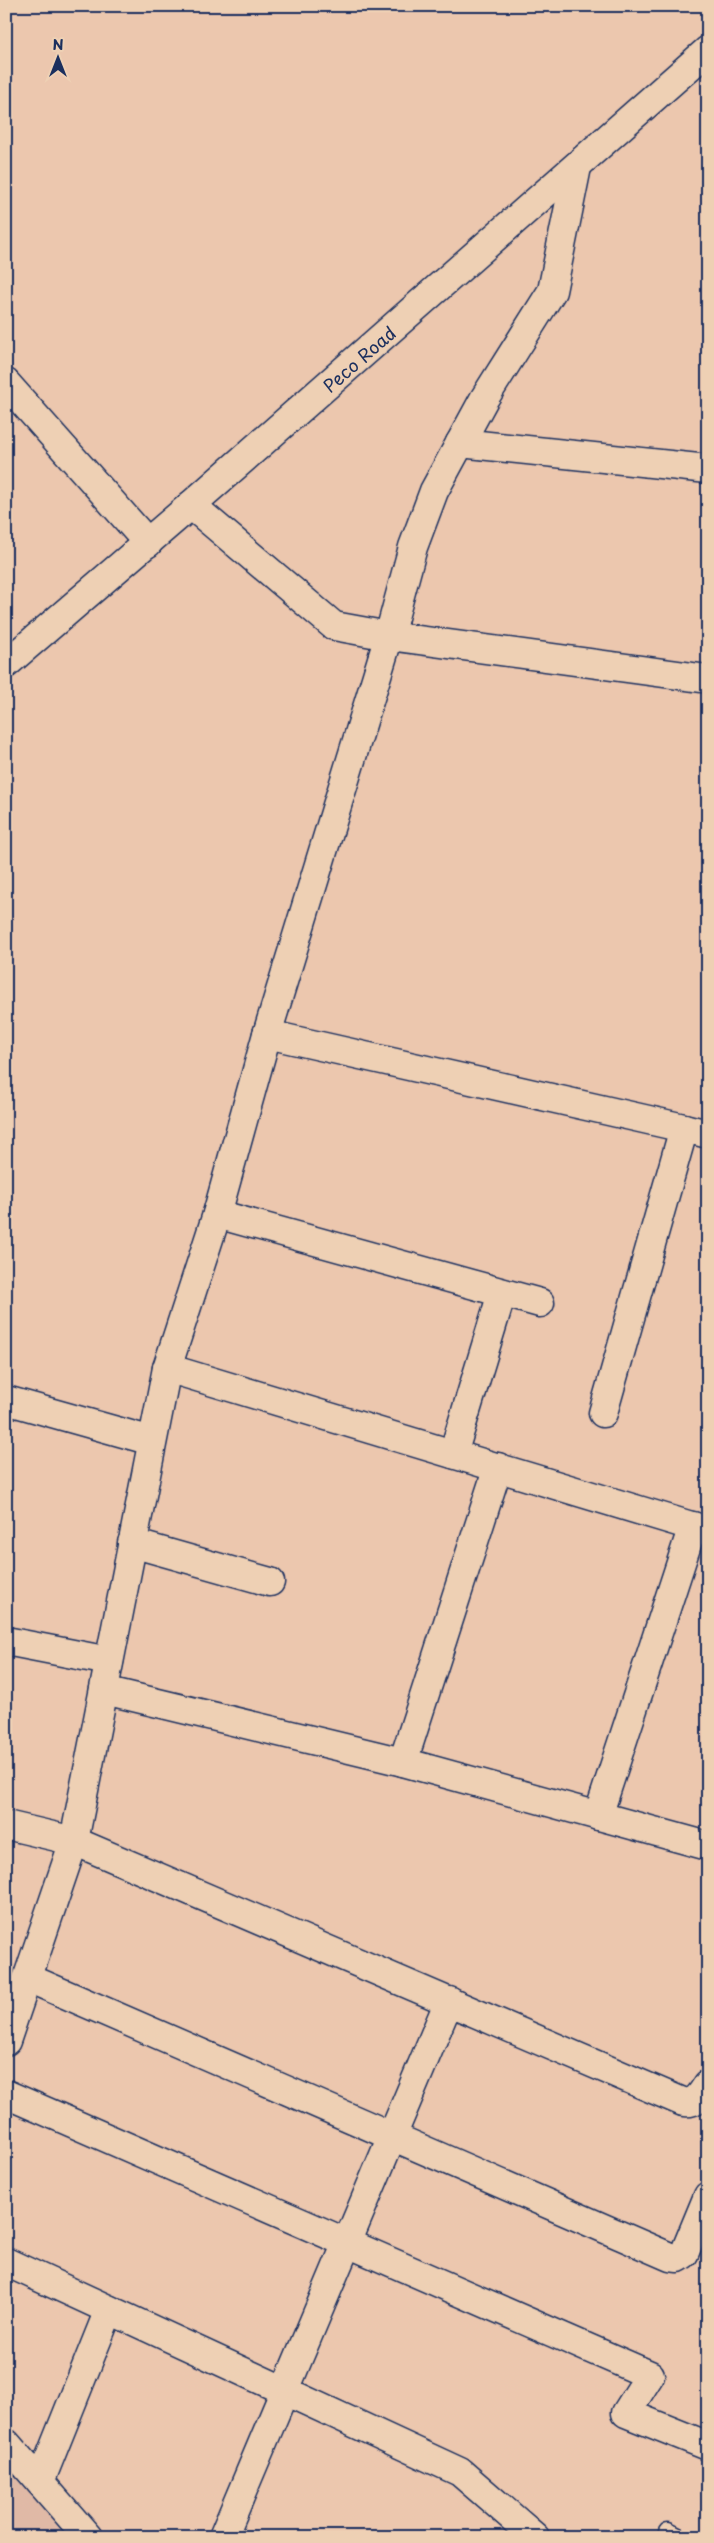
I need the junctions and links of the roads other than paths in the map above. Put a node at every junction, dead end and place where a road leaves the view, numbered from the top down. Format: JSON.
{"nodes":[{"id":1,"x":708,"y":50,"type":"edge"},
{"id":2,"x":577,"y":167,"type":"junction"},
{"id":3,"x":6,"y":383,"type":"edge"},
{"id":4,"x":460,"y":443,"type":"junction"},
{"id":5,"x":708,"y":468,"type":"edge"},
{"id":6,"x":191,"y":505,"type":"junction"},
{"id":7,"x":148,"y":543,"type":"junction"},
{"id":8,"x":389,"y":636,"type":"junction"},
{"id":9,"x":6,"y":664,"type":"edge"},
{"id":10,"x":708,"y":679,"type":"edge"},
{"id":11,"x":267,"y":1034,"type":"junction"},
{"id":12,"x":696,"y":1131,"type":"edge"},
{"id":13,"x":217,"y":1214,"type":"junction"},
{"id":14,"x":502,"y":1293,"type":"junction"},
{"id":15,"x":540,"y":1303,"type":"dead end"},
{"id":16,"x":167,"y":1368,"type":"junction"},
{"id":17,"x":6,"y":1400,"type":"edge"},
{"id":18,"x":603,"y":1413,"type":"dead end"},
{"id":19,"x":152,"y":1441,"type":"junction"},
{"id":20,"x":453,"y":1454,"type":"junction"},
{"id":21,"x":498,"y":1467,"type":"junction"},
{"id":22,"x":700,"y":1529,"type":"edge"},
{"id":23,"x":132,"y":1543,"type":"junction"},
{"id":24,"x":270,"y":1582,"type":"dead end"},
{"id":25,"x":6,"y":1641,"type":"edge"},
{"id":26,"x":109,"y":1661,"type":"junction"},
{"id":27,"x":104,"y":1690,"type":"junction"},
{"id":28,"x":403,"y":1762,"type":"junction"},
{"id":29,"x":598,"y":1816,"type":"junction"},
{"id":30,"x":6,"y":1825,"type":"edge"},
{"id":31,"x":74,"y":1841,"type":"junction"},
{"id":32,"x":708,"y":1846,"type":"edge"},
{"id":33,"x":28,"y":1978,"type":"junction"},
{"id":34,"x":449,"y":2001,"type":"junction"},
{"id":35,"x":6,"y":2041,"type":"edge"},
{"id":36,"x":708,"y":2084,"type":"edge"},
{"id":37,"x":6,"y":2094,"type":"edge"},
{"id":38,"x":391,"y":2138,"type":"junction"},
{"id":39,"x":706,"y":2207,"type":"edge"},
{"id":40,"x":347,"y":2243,"type":"junction"},
{"id":41,"x":6,"y":2262,"type":"edge"},
{"id":42,"x":109,"y":2310,"type":"junction"},
{"id":43,"x":284,"y":2391,"type":"junction"},
{"id":44,"x":6,"y":2443,"type":"edge"},
{"id":45,"x":708,"y":2446,"type":"edge"},
{"id":46,"x":40,"y":2482,"type":"junction"},
{"id":47,"x":88,"y":2537,"type":"edge"},
{"id":48,"x":223,"y":2537,"type":"edge"},
{"id":49,"x":535,"y":2537,"type":"edge"}],
"edges":[{"from":1,"to":2,"type":"street","name":"Peco Road"},
{"from":2,"to":4,"type":"street"},
{"from":2,"to":6,"type":"street","name":"Peco Road"},
{"from":3,"to":7,"type":"street"},
{"from":4,"to":5,"type":"street"},
{"from":4,"to":8,"type":"street"},
{"from":6,"to":7,"type":"street","name":"Peco Road"},
{"from":6,"to":8,"type":"street"},
{"from":7,"to":9,"type":"street","name":"Peco Road"},
{"from":8,"to":10,"type":"street"},
{"from":8,"to":11,"type":"street"},
{"from":11,"to":12,"type":"street"},
{"from":11,"to":13,"type":"street"},
{"from":12,"to":18,"type":"street"},
{"from":13,"to":14,"type":"street"},
{"from":13,"to":16,"type":"street"},
{"from":14,"to":15,"type":"street"},
{"from":14,"to":20,"type":"street"},
{"from":16,"to":19,"type":"street"},
{"from":16,"to":20,"type":"street"},
{"from":17,"to":19,"type":"street"},
{"from":19,"to":23,"type":"street"},
{"from":20,"to":21,"type":"street"},
{"from":21,"to":22,"type":"street"},
{"from":21,"to":28,"type":"street"},
{"from":22,"to":29,"type":"street"},
{"from":23,"to":24,"type":"street"},
{"from":23,"to":26,"type":"street"},
{"from":25,"to":26,"type":"street"},
{"from":26,"to":27,"type":"street"},
{"from":27,"to":28,"type":"street"},
{"from":27,"to":31,"type":"street"},
{"from":28,"to":29,"type":"street"},
{"from":29,"to":32,"type":"street"},
{"from":30,"to":31,"type":"street"},
{"from":31,"to":33,"type":"street"},
{"from":31,"to":34,"type":"street"},
{"from":33,"to":35,"type":"street"},
{"from":33,"to":38,"type":"street"},
{"from":34,"to":36,"type":"street"},
{"from":34,"to":38,"type":"street"},
{"from":37,"to":40,"type":"street"},
{"from":38,"to":39,"type":"street"},
{"from":38,"to":40,"type":"street"},
{"from":40,"to":43,"type":"street"},
{"from":40,"to":45,"type":"street"},
{"from":41,"to":42,"type":"street"},
{"from":42,"to":43,"type":"street"},
{"from":42,"to":46,"type":"street"},
{"from":43,"to":48,"type":"street"},
{"from":43,"to":49,"type":"street"},
{"from":44,"to":46,"type":"street"},
{"from":46,"to":47,"type":"street"}]}
